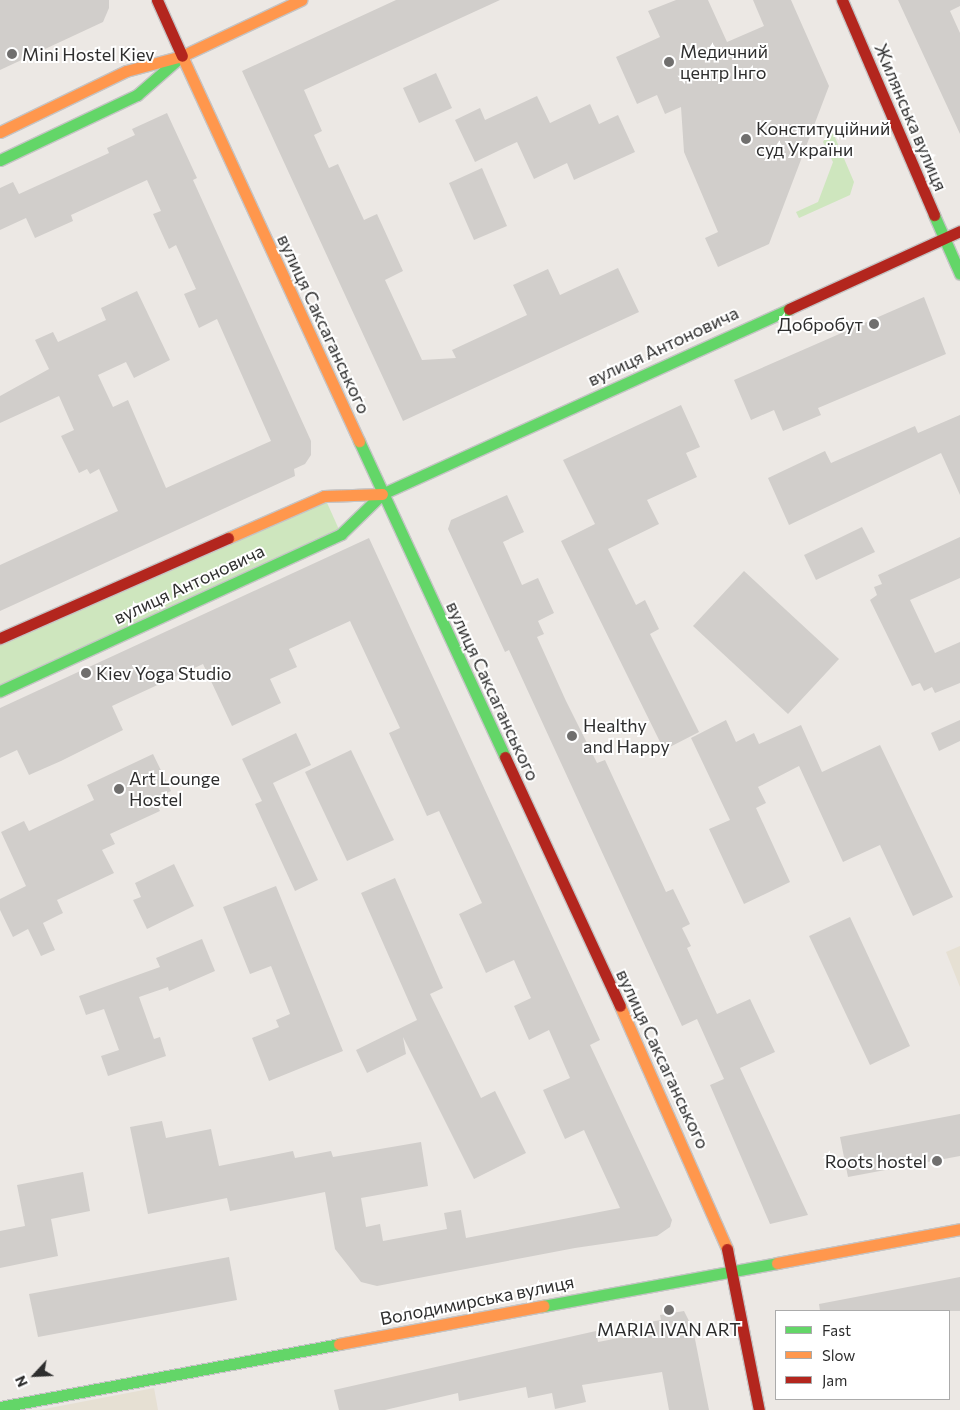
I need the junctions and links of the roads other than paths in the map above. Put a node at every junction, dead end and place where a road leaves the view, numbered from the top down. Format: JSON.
{"nodes":[{"id":1,"x":157,"y":0,"type":"edge"},
{"id":2,"x":301,"y":0,"type":"edge"},
{"id":3,"x":842,"y":0,"type":"edge"},
{"id":4,"x":182,"y":56,"type":"junction"},
{"id":5,"x":0,"y":132,"type":"edge"},
{"id":6,"x":0,"y":160,"type":"edge"},
{"id":7,"x":960,"y":231,"type":"edge"},
{"id":8,"x":944,"y":238,"type":"junction"},
{"id":9,"x":960,"y":274,"type":"edge"},
{"id":10,"x":382,"y":494,"type":"junction"},
{"id":11,"x":0,"y":638,"type":"edge"},
{"id":12,"x":0,"y":691,"type":"edge"},
{"id":13,"x":960,"y":1229,"type":"edge"},
{"id":14,"x":732,"y":1270,"type":"junction"},
{"id":15,"x":0,"y":1407,"type":"edge"},
{"id":16,"x":758,"y":1410,"type":"edge"}],
"edges":[{"from":1,"to":4,"type":"main road","name":"вулиця Саксаганського"},
{"from":2,"to":4,"type":"main road"},
{"from":3,"to":8,"type":"main road","name":"Жилянська вулиця"},
{"from":4,"to":5,"type":"main road"},
{"from":4,"to":6,"type":"main road"},
{"from":4,"to":10,"type":"main road","name":"вулиця Саксаганського"},
{"from":7,"to":8,"type":"main road","name":"вулиця Антоновича"},
{"from":8,"to":9,"type":"main road","name":"Жилянська вулиця"},
{"from":8,"to":10,"type":"main road","name":"вулиця Антоновича"},
{"from":10,"to":11,"type":"main road","name":"вулиця Антоновича"},
{"from":10,"to":12,"type":"main road","name":"вулиця Антоновича"},
{"from":10,"to":14,"type":"main road","name":"вулиця Саксаганського"},
{"from":13,"to":14,"type":"main road","name":"Володимирська вулиця"},
{"from":14,"to":15,"type":"main road","name":"Володимирська вулиця"},
{"from":14,"to":16,"type":"main road","name":"вулиця Саксаганського"}]}
